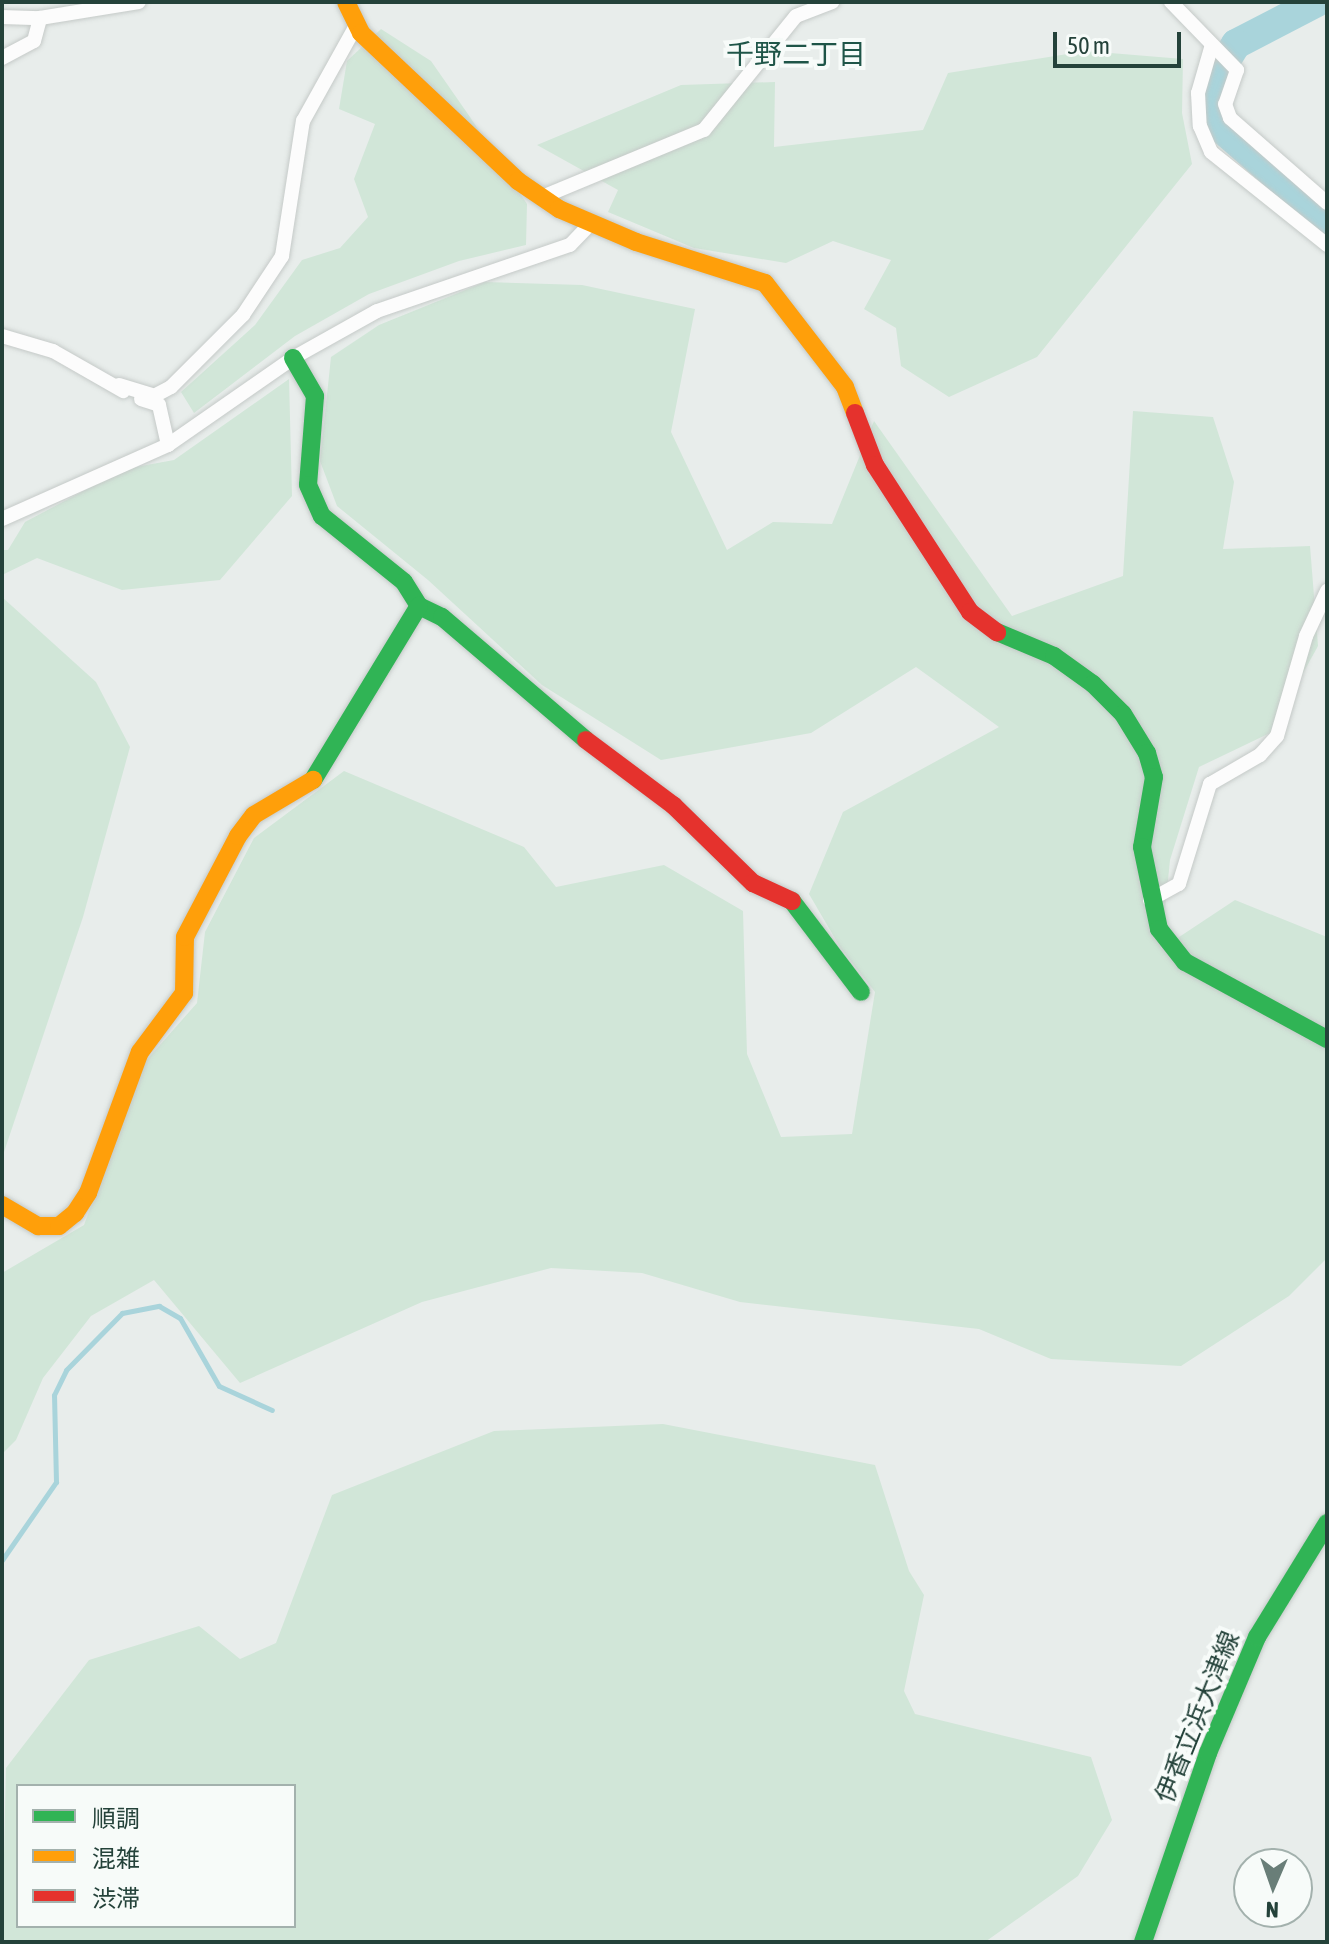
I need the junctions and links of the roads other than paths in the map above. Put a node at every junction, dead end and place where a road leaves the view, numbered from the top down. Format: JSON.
{"nodes":[{"id":1,"x":139,"y":2,"type":"edge"},
{"id":2,"x":346,"y":2,"type":"edge"},
{"id":3,"x":832,"y":2,"type":"edge"},
{"id":4,"x":1171,"y":2,"type":"edge"},
{"id":5,"x":2,"y":17,"type":"edge"},
{"id":6,"x":40,"y":18,"type":"junction"},
{"id":7,"x":357,"y":24,"type":"junction"},
{"id":8,"x":1211,"y":48,"type":"junction"},
{"id":9,"x":2,"y":58,"type":"edge"},
{"id":10,"x":542,"y":197,"type":"junction"},
{"id":11,"x":1327,"y":203,"type":"edge"},
{"id":12,"x":591,"y":223,"type":"junction"},
{"id":13,"x":1327,"y":245,"type":"edge"},
{"id":14,"x":2,"y":336,"type":"edge"},
{"id":15,"x":293,"y":358,"type":"junction"},
{"id":16,"x":119,"y":385,"type":"junction"},
{"id":17,"x":168,"y":445,"type":"junction"},
{"id":18,"x":2,"y":519,"type":"edge"},
{"id":19,"x":1327,"y":591,"type":"edge"},
{"id":20,"x":419,"y":606,"type":"junction"},
{"id":21,"x":1150,"y":900,"type":"junction"},
{"id":22,"x":861,"y":992,"type":"dead end"},
{"id":23,"x":1322,"y":1031,"type":"edge"},
{"id":24,"x":2,"y":1205,"type":"edge"},
{"id":25,"x":1327,"y":1523,"type":"edge"},
{"id":26,"x":1143,"y":1942,"type":"edge"}],
"edges":[{"from":1,"to":6,"type":"street"},
{"from":2,"to":7,"type":"street"},
{"from":3,"to":10,"type":"street"},
{"from":4,"to":8,"type":"street"},
{"from":5,"to":6,"type":"street"},
{"from":6,"to":9,"type":"street"},
{"from":7,"to":10,"type":"street"},
{"from":7,"to":16,"type":"street"},
{"from":8,"to":11,"type":"street"},
{"from":8,"to":13,"type":"street"},
{"from":10,"to":12,"type":"street"},
{"from":12,"to":15,"type":"street"},
{"from":12,"to":21,"type":"street"},
{"from":14,"to":16,"type":"street"},
{"from":15,"to":17,"type":"street"},
{"from":15,"to":20,"type":"street"},
{"from":16,"to":17,"type":"street"},
{"from":17,"to":18,"type":"street"},
{"from":19,"to":21,"type":"street"},
{"from":20,"to":22,"type":"street"},
{"from":20,"to":24,"type":"street"},
{"from":21,"to":23,"type":"street"},
{"from":25,"to":26,"type":"street","name":"伊香立浜大津線"}]}
